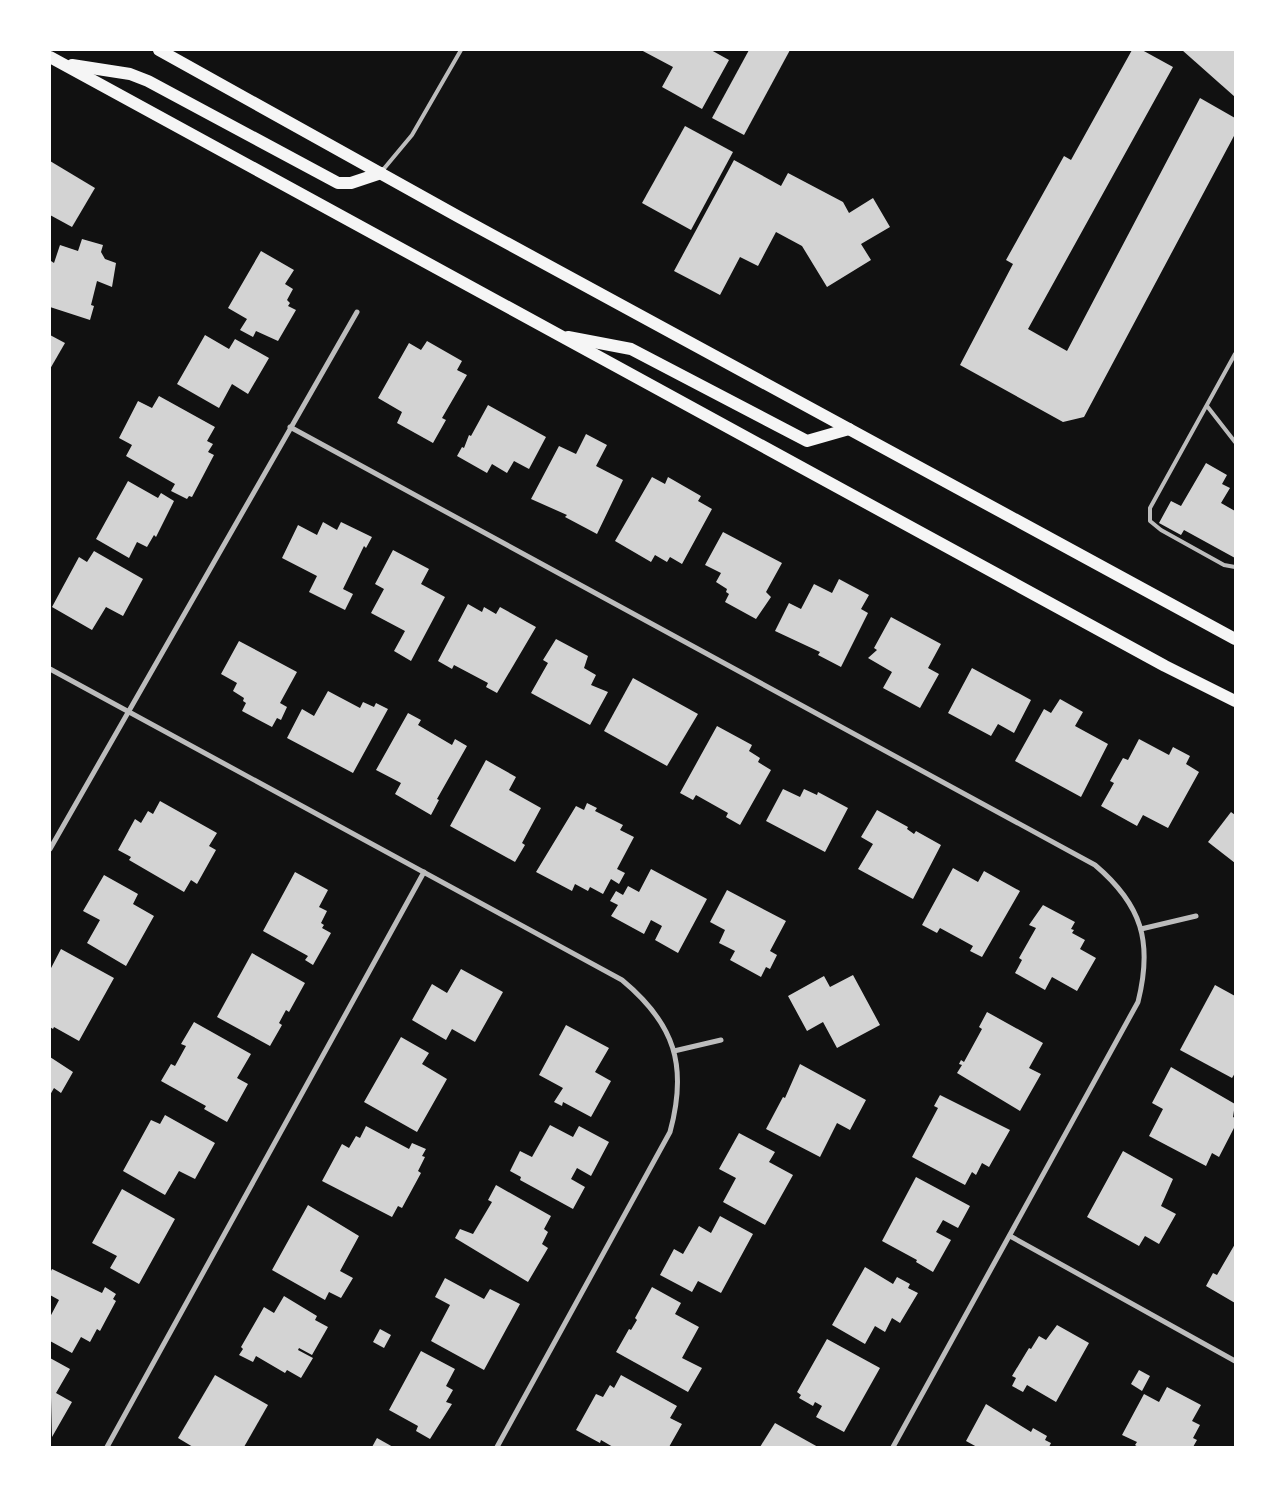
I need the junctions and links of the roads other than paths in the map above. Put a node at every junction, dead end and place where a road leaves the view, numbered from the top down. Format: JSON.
{"nodes":[{"id":1,"x":159,"y":50,"type":"edge"},
{"id":2,"x":461,"y":50,"type":"edge"},
{"id":3,"x":50,"y":57,"type":"edge"},
{"id":4,"x":62,"y":64,"type":"junction"},
{"id":5,"x":381,"y":173,"type":"junction"},
{"id":6,"x":357,"y":312,"type":"dead end"},
{"id":7,"x":556,"y":335,"type":"junction"},
{"id":8,"x":1235,"y":354,"type":"edge"},
{"id":9,"x":1207,"y":406,"type":"junction"},
{"id":10,"x":290,"y":427,"type":"junction"},
{"id":11,"x":849,"y":430,"type":"junction"},
{"id":12,"x":1235,"y":442,"type":"edge"},
{"id":13,"x":1235,"y":567,"type":"edge"},
{"id":14,"x":1235,"y":639,"type":"edge"},
{"id":15,"x":50,"y":669,"type":"edge"},
{"id":16,"x":1235,"y":701,"type":"edge"},
{"id":17,"x":127,"y":710,"type":"junction"},
{"id":18,"x":50,"y":849,"type":"edge"},
{"id":19,"x":424,"y":872,"type":"junction"},
{"id":20,"x":1196,"y":916,"type":"dead end"},
{"id":21,"x":1141,"y":929,"type":"junction"},
{"id":22,"x":721,"y":1040,"type":"dead end"},
{"id":23,"x":674,"y":1051,"type":"junction"},
{"id":24,"x":1010,"y":1236,"type":"junction"},
{"id":25,"x":1235,"y":1361,"type":"edge"},
{"id":26,"x":107,"y":1447,"type":"edge"},
{"id":27,"x":497,"y":1447,"type":"edge"},
{"id":28,"x":893,"y":1447,"type":"edge"}],
"edges":[{"from":1,"to":5,"type":"main road"},
{"from":2,"to":5,"type":"lane"},
{"from":3,"to":4,"type":"main road"},
{"from":4,"to":5,"type":"main road"},
{"from":4,"to":7,"type":"main road"},
{"from":5,"to":11,"type":"main road"},
{"from":6,"to":10,"type":"street"},
{"from":7,"to":11,"type":"main road"},
{"from":7,"to":16,"type":"main road"},
{"from":8,"to":9,"type":"lane"},
{"from":9,"to":12,"type":"lane"},
{"from":9,"to":13,"type":"lane"},
{"from":10,"to":17,"type":"street"},
{"from":10,"to":21,"type":"street"},
{"from":11,"to":14,"type":"main road"},
{"from":15,"to":17,"type":"street"},
{"from":17,"to":18,"type":"street"},
{"from":17,"to":19,"type":"street"},
{"from":19,"to":23,"type":"street"},
{"from":19,"to":26,"type":"street"},
{"from":20,"to":21,"type":"street"},
{"from":21,"to":24,"type":"street"},
{"from":22,"to":23,"type":"street"},
{"from":23,"to":27,"type":"street"},
{"from":24,"to":25,"type":"street"},
{"from":24,"to":28,"type":"street"}]}
